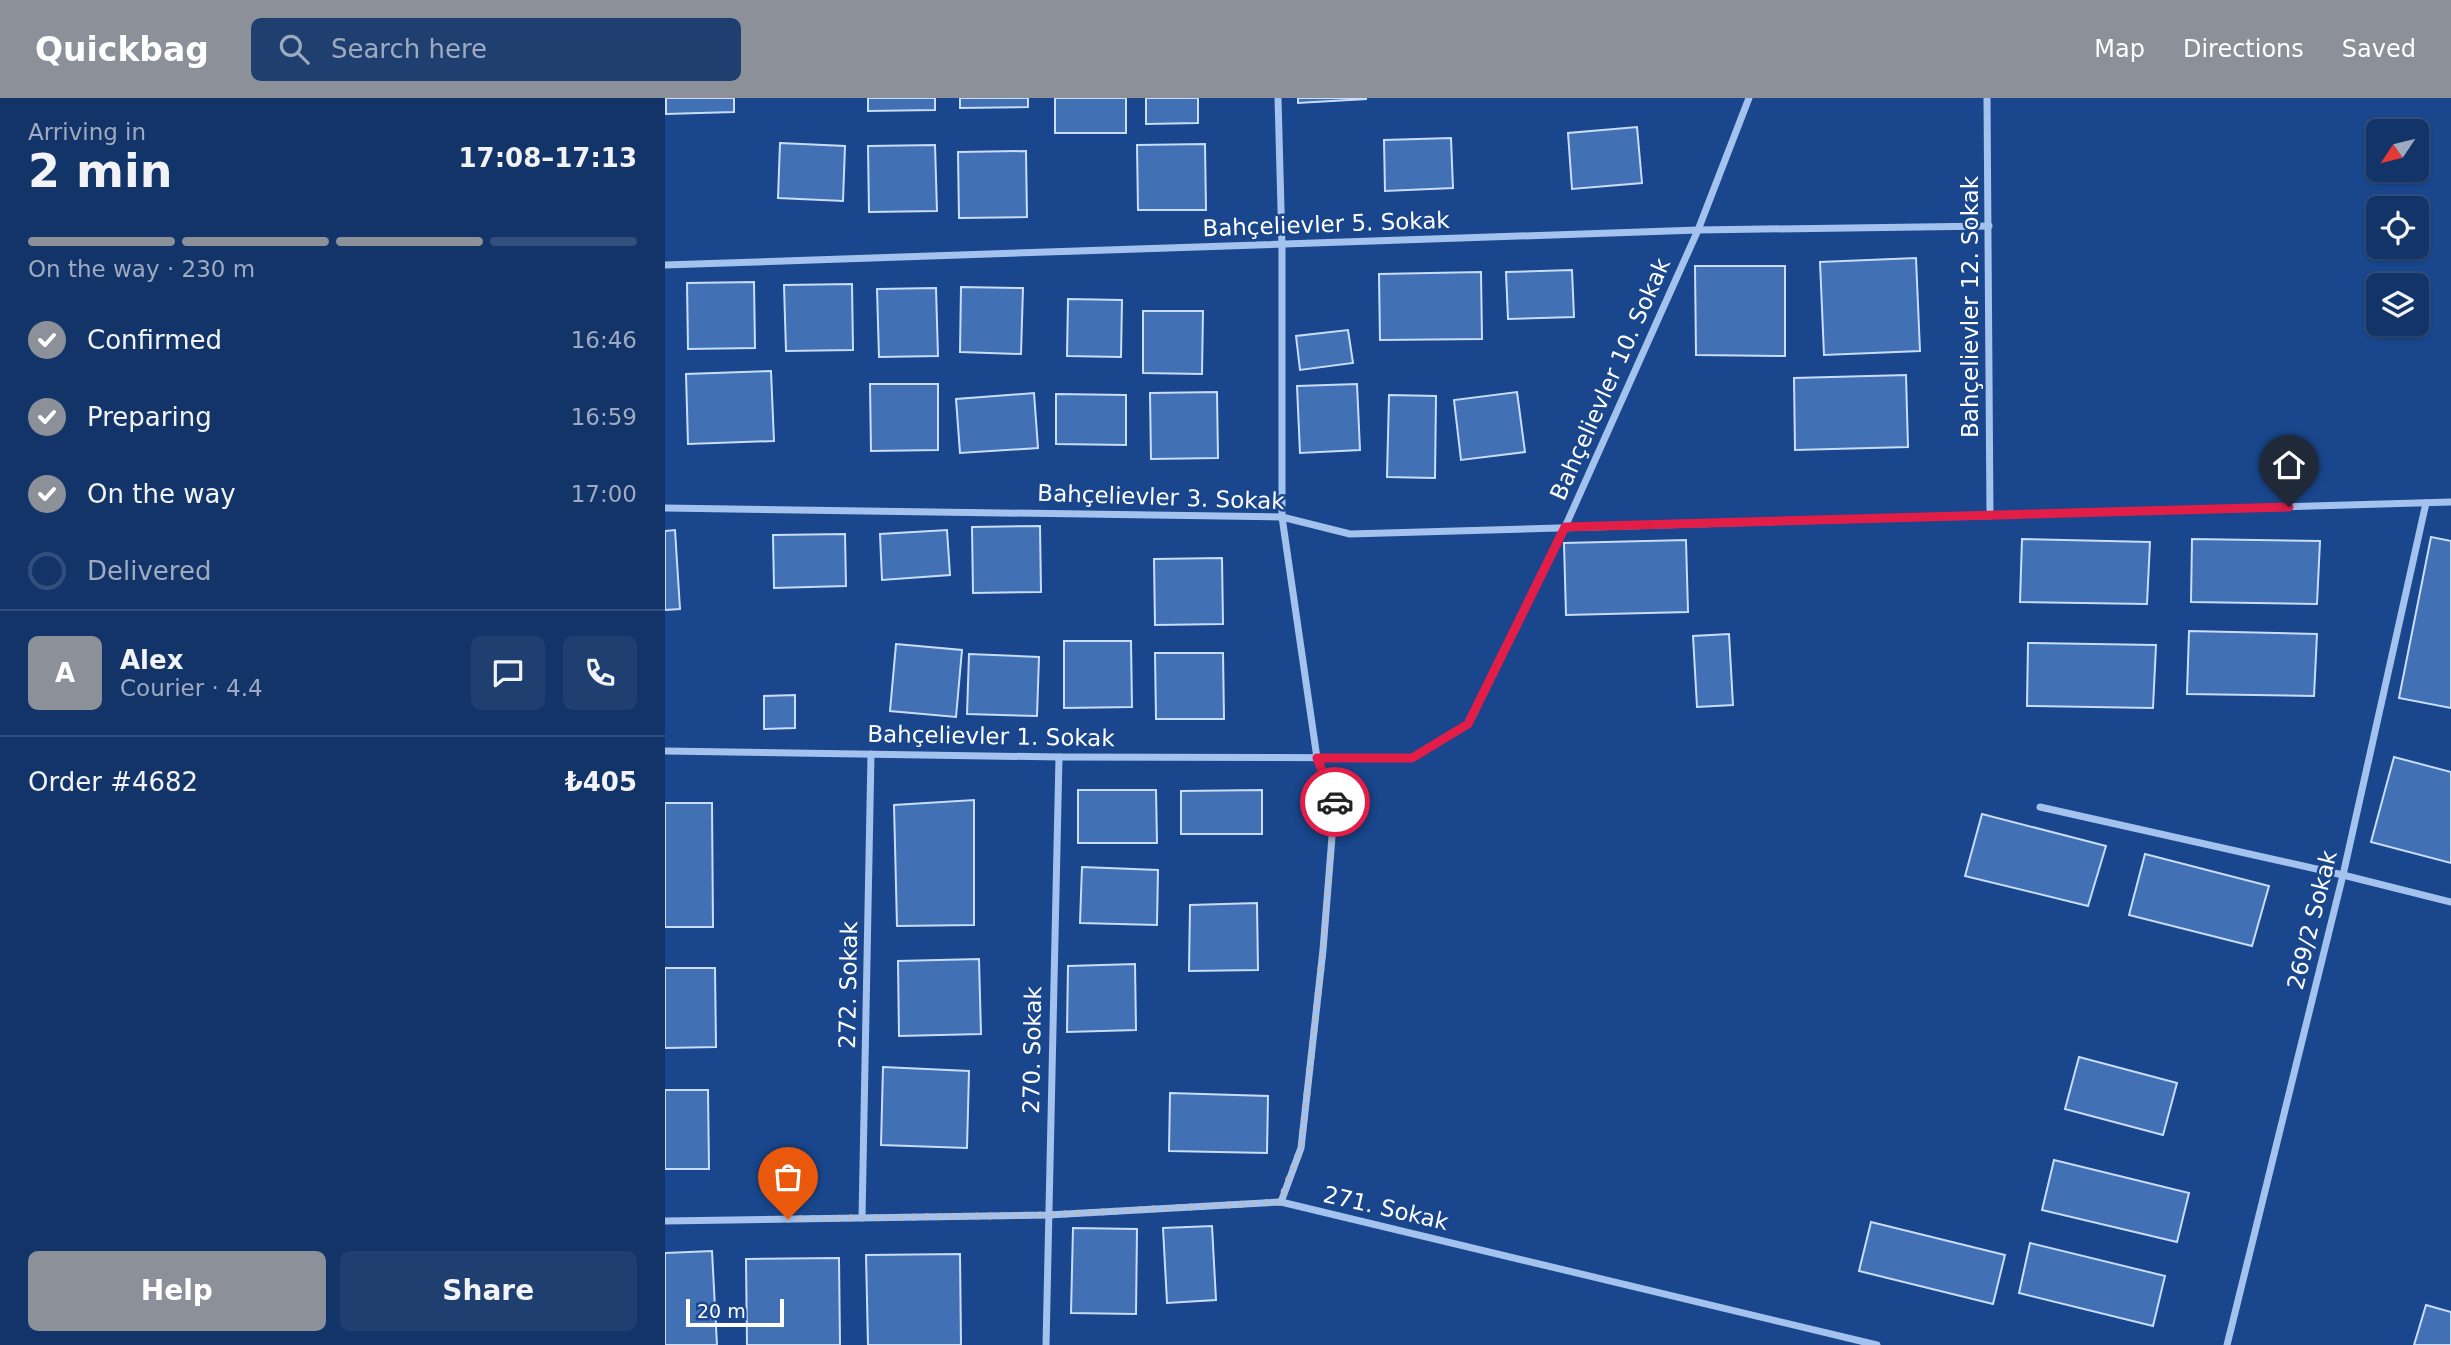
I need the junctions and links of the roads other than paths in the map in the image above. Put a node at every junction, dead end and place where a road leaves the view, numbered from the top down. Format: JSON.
{"nodes":[{"id":1,"x":1278,"y":98,"type":"edge"},
{"id":2,"x":1749,"y":98,"type":"edge"},
{"id":3,"x":1987,"y":98,"type":"edge"},
{"id":4,"x":1989,"y":226,"type":"junction"},
{"id":5,"x":1698,"y":230,"type":"junction"},
{"id":6,"x":1282,"y":246,"type":"junction"},
{"id":7,"x":665,"y":265,"type":"edge"},
{"id":8,"x":2451,"y":502,"type":"edge"},
{"id":9,"x":2426,"y":503,"type":"junction"},
{"id":10,"x":665,"y":508,"type":"edge"},
{"id":11,"x":1990,"y":516,"type":"junction"},
{"id":12,"x":1282,"y":517,"type":"junction"},
{"id":13,"x":1565,"y":527,"type":"junction"},
{"id":14,"x":665,"y":751,"type":"edge"},
{"id":15,"x":871,"y":754,"type":"junction"},
{"id":16,"x":1059,"y":757,"type":"junction"},
{"id":17,"x":1317,"y":758,"type":"junction"},
{"id":18,"x":1412,"y":758,"type":"joint"},
{"id":19,"x":2041,"y":807,"type":"dead end"},
{"id":20,"x":2343,"y":875,"type":"junction"},
{"id":21,"x":2451,"y":902,"type":"edge"},
{"id":22,"x":1280,"y":1202,"type":"junction"},
{"id":23,"x":1048,"y":1215,"type":"junction"},
{"id":24,"x":862,"y":1218,"type":"junction"},
{"id":25,"x":665,"y":1221,"type":"edge"},
{"id":26,"x":1046,"y":1345,"type":"edge"},
{"id":27,"x":1877,"y":1345,"type":"edge"},
{"id":28,"x":2227,"y":1345,"type":"edge"}],
"edges":[{"from":1,"to":6,"type":"street"},
{"from":2,"to":5,"type":"street","name":"Bahçelievler 10. Sokak"},
{"from":3,"to":4,"type":"street","name":"Bahçelievler 12. Sokak"},
{"from":4,"to":5,"type":"street","name":"Bahçelievler 5. Sokak"},
{"from":4,"to":11,"type":"street","name":"Bahçelievler 12. Sokak"},
{"from":5,"to":6,"type":"street","name":"Bahçelievler 5. Sokak"},
{"from":5,"to":13,"type":"street","name":"Bahçelievler 10. Sokak"},
{"from":6,"to":7,"type":"street","name":"Bahçelievler 5. Sokak"},
{"from":6,"to":12,"type":"street"},
{"from":8,"to":9,"type":"street","name":"Bahçelievler 3. Sokak"},
{"from":9,"to":11,"type":"street","name":"Bahçelievler 3. Sokak"},
{"from":9,"to":20,"type":"street","name":"269/2 Sokak"},
{"from":10,"to":12,"type":"street","name":"Bahçelievler 3. Sokak"},
{"from":11,"to":13,"type":"street","name":"Bahçelievler 3. Sokak"},
{"from":12,"to":13,"type":"street","name":"Bahçelievler 3. Sokak"},
{"from":12,"to":17,"type":"street"},
{"from":13,"to":18,"type":"street","name":"Bahçelievler 10. Sokak"},
{"from":14,"to":15,"type":"street","name":"Bahçelievler 1. Sokak"},
{"from":15,"to":16,"type":"street","name":"Bahçelievler 1. Sokak"},
{"from":15,"to":24,"type":"street","name":"272. Sokak"},
{"from":16,"to":17,"type":"street","name":"Bahçelievler 1. Sokak"},
{"from":16,"to":23,"type":"street","name":"270. Sokak"},
{"from":17,"to":18,"type":"street","name":"Bahçelievler 1. Sokak"},
{"from":17,"to":22,"type":"street"},
{"from":19,"to":20,"type":"street"},
{"from":20,"to":21,"type":"street"},
{"from":20,"to":28,"type":"street","name":"269/2 Sokak"},
{"from":22,"to":23,"type":"street","name":"271. Sokak"},
{"from":22,"to":27,"type":"street","name":"271. Sokak"},
{"from":23,"to":24,"type":"street","name":"271. Sokak"},
{"from":23,"to":26,"type":"street","name":"270. Sokak"},
{"from":24,"to":25,"type":"street","name":"271. Sokak"}]}
